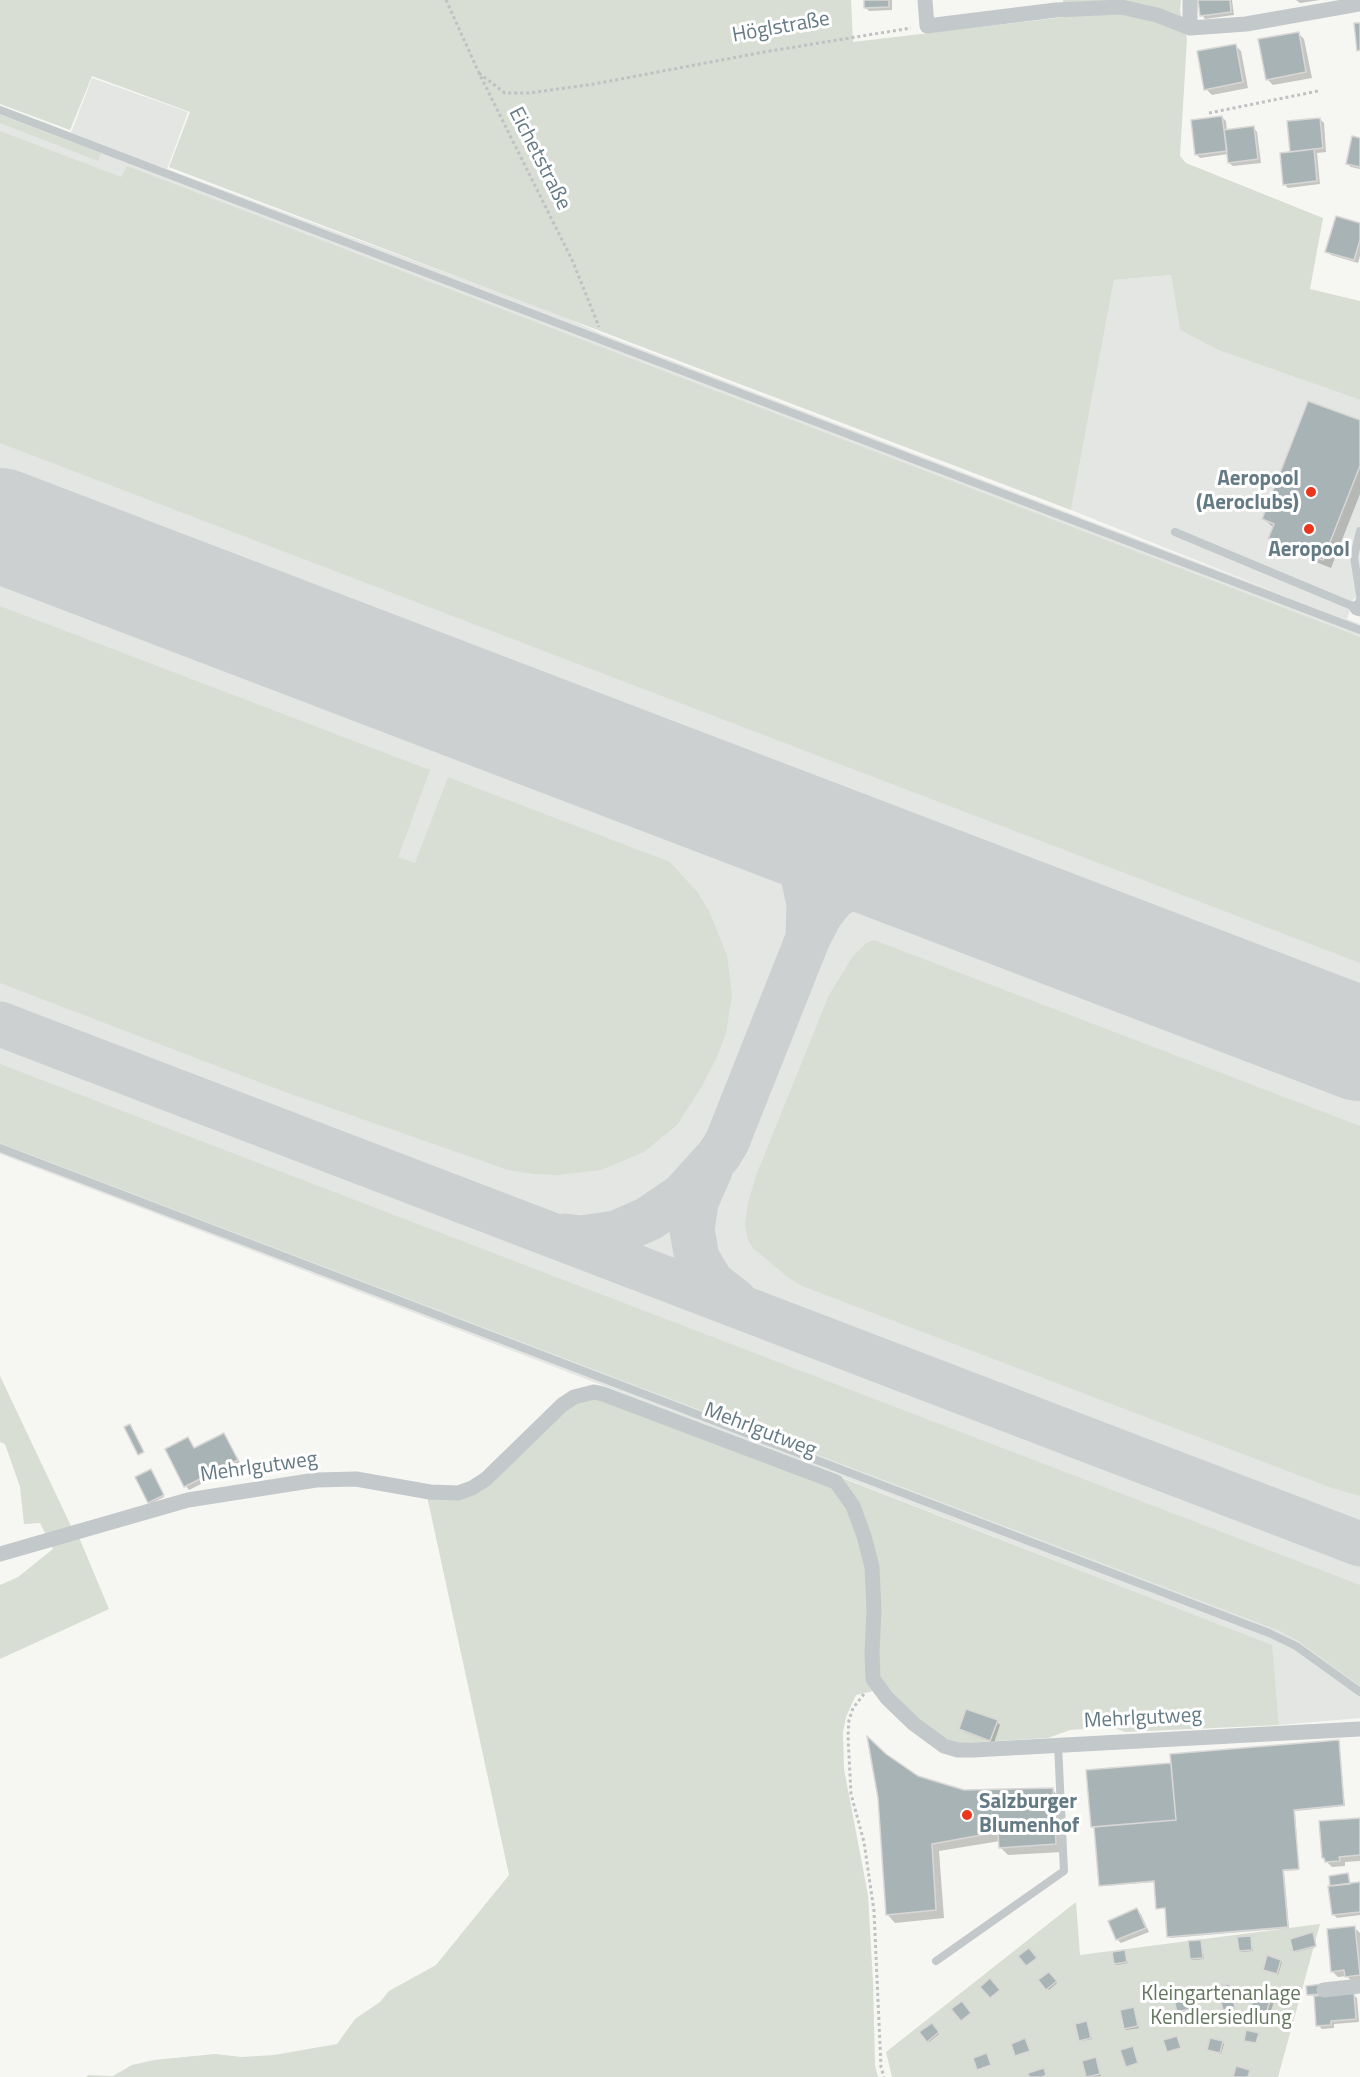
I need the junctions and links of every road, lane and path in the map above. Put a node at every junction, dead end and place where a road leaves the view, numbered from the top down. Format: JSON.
{"nodes":[{"id":1,"x":446,"y":0,"type":"edge"},
{"id":2,"x":925,"y":0,"type":"edge"},
{"id":3,"x":1190,"y":0,"type":"edge"},
{"id":4,"x":1351,"y":3,"type":"edge"},
{"id":5,"x":1056,"y":5,"type":"edge"},
{"id":6,"x":927,"y":26,"type":"junction"},
{"id":7,"x":1191,"y":28,"type":"junction"},
{"id":8,"x":479,"y":73,"type":"junction"},
{"id":9,"x":1318,"y":91,"type":"dead end"},
{"id":10,"x":0,"y":111,"type":"edge"},
{"id":11,"x":1209,"y":113,"type":"dead end"},
{"id":12,"x":601,"y":337,"type":"junction"},
{"id":13,"x":1360,"y":531,"type":"edge"},
{"id":14,"x":1175,"y":532,"type":"dead end"},
{"id":15,"x":1359,"y":603,"type":"edge"},
{"id":16,"x":1360,"y":630,"type":"edge"},
{"id":17,"x":0,"y":1148,"type":"edge"},
{"id":18,"x":837,"y":1475,"type":"junction"},
{"id":19,"x":0,"y":1554,"type":"edge"},
{"id":20,"x":873,"y":1679,"type":"junction"},
{"id":21,"x":1360,"y":1692,"type":"edge"},
{"id":22,"x":1360,"y":1729,"type":"edge"},
{"id":23,"x":1058,"y":1745,"type":"junction"},
{"id":24,"x":936,"y":1961,"type":"dead end"},
{"id":25,"x":1360,"y":1986,"type":"edge"},
{"id":26,"x":1324,"y":1990,"type":"dead end"},
{"id":27,"x":884,"y":2077,"type":"edge"}],
"edges":[{"from":1,"to":8,"type":"path","name":"Eichetstraße"},
{"from":2,"to":6,"type":"street"},
{"from":3,"to":7,"type":"street"},
{"from":4,"to":7,"type":"street"},
{"from":5,"to":6,"type":"street"},
{"from":5,"to":7,"type":"street"},
{"from":6,"to":8,"type":"path","name":"Höglstraße"},
{"from":8,"to":12,"type":"path","name":"Eichetstraße"},
{"from":9,"to":11,"type":"path"},
{"from":10,"to":12,"type":"lane"},
{"from":12,"to":16,"type":"lane"},
{"from":13,"to":15,"type":"lane"},
{"from":14,"to":15,"type":"lane"},
{"from":17,"to":18,"type":"lane"},
{"from":18,"to":19,"type":"street","name":"Mehrlgutweg"},
{"from":18,"to":20,"type":"street","name":"Mehrlgutweg"},
{"from":18,"to":21,"type":"lane"},
{"from":20,"to":23,"type":"street","name":"Mehrlgutweg"},
{"from":20,"to":27,"type":"path"},
{"from":22,"to":23,"type":"street","name":"Mehrlgutweg"},
{"from":23,"to":24,"type":"lane"},
{"from":25,"to":26,"type":"street"}]}
